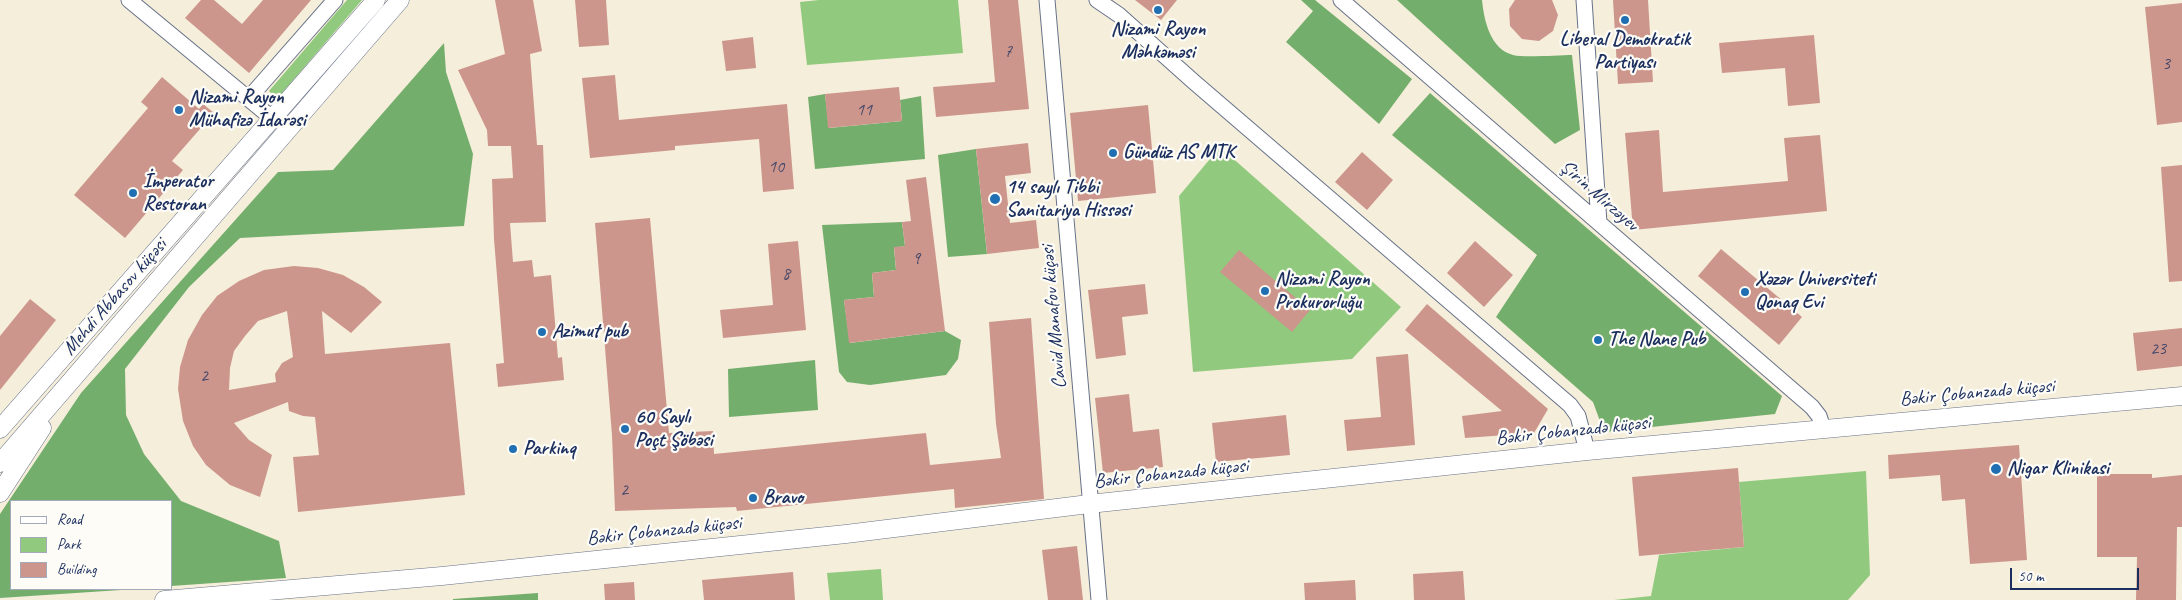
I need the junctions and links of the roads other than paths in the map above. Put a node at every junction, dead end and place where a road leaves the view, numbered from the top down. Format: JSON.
{"nodes":[{"id":1,"x":129,"y":0,"type":"edge"},
{"id":2,"x":335,"y":0,"type":"edge"},
{"id":3,"x":376,"y":0,"type":"edge"},
{"id":4,"x":400,"y":0,"type":"edge"},
{"id":5,"x":1047,"y":0,"type":"edge"},
{"id":6,"x":1097,"y":0,"type":"edge"},
{"id":7,"x":1341,"y":0,"type":"edge"},
{"id":8,"x":1584,"y":0,"type":"edge"},
{"id":9,"x":249,"y":98,"type":"junction"},
{"id":10,"x":273,"y":119,"type":"junction"},
{"id":11,"x":1599,"y":223,"type":"junction"},
{"id":12,"x":82,"y":368,"type":"junction"},
{"id":13,"x":2182,"y":396,"type":"edge"},
{"id":14,"x":1823,"y":428,"type":"junction"},
{"id":15,"x":0,"y":429,"type":"edge"},
{"id":16,"x":1587,"y":451,"type":"junction"},
{"id":17,"x":0,"y":464,"type":"edge"},
{"id":18,"x":0,"y":493,"type":"edge"},
{"id":19,"x":1089,"y":504,"type":"junction"},
{"id":20,"x":164,"y":600,"type":"edge"},
{"id":21,"x":1099,"y":600,"type":"edge"}],
"edges":[{"from":1,"to":9,"type":"street"},
{"from":2,"to":9,"type":"street"},
{"from":3,"to":10,"type":"street","name":"Mehdi Abbasov küçəsi"},
{"from":4,"to":12,"type":"street","name":"Mehdi Abbasov küçəsi"},
{"from":5,"to":19,"type":"street","name":"Cavid Manafov küçəsi"},
{"from":6,"to":16,"type":"street"},
{"from":7,"to":11,"type":"street","name":"Şirin Mirzəyev"},
{"from":8,"to":11,"type":"street"},
{"from":9,"to":10,"type":"street"},
{"from":10,"to":15,"type":"street","name":"Mehdi Abbasov küçəsi"},
{"from":11,"to":14,"type":"street","name":"Şirin Mirzəyev"},
{"from":12,"to":17,"type":"street","name":"Mehdi Abbasov küçəsi"},
{"from":12,"to":18,"type":"street"},
{"from":13,"to":14,"type":"street","name":"Bəkir Çobanzadə küçəsi"},
{"from":14,"to":16,"type":"street","name":"Bəkir Çobanzadə küçəsi"},
{"from":16,"to":19,"type":"street","name":"Bəkir Çobanzadə küçəsi"},
{"from":19,"to":20,"type":"street","name":"Bəkir Çobanzadə küçəsi"},
{"from":19,"to":21,"type":"street","name":"Cavid Manafov küçəsi"}]}
